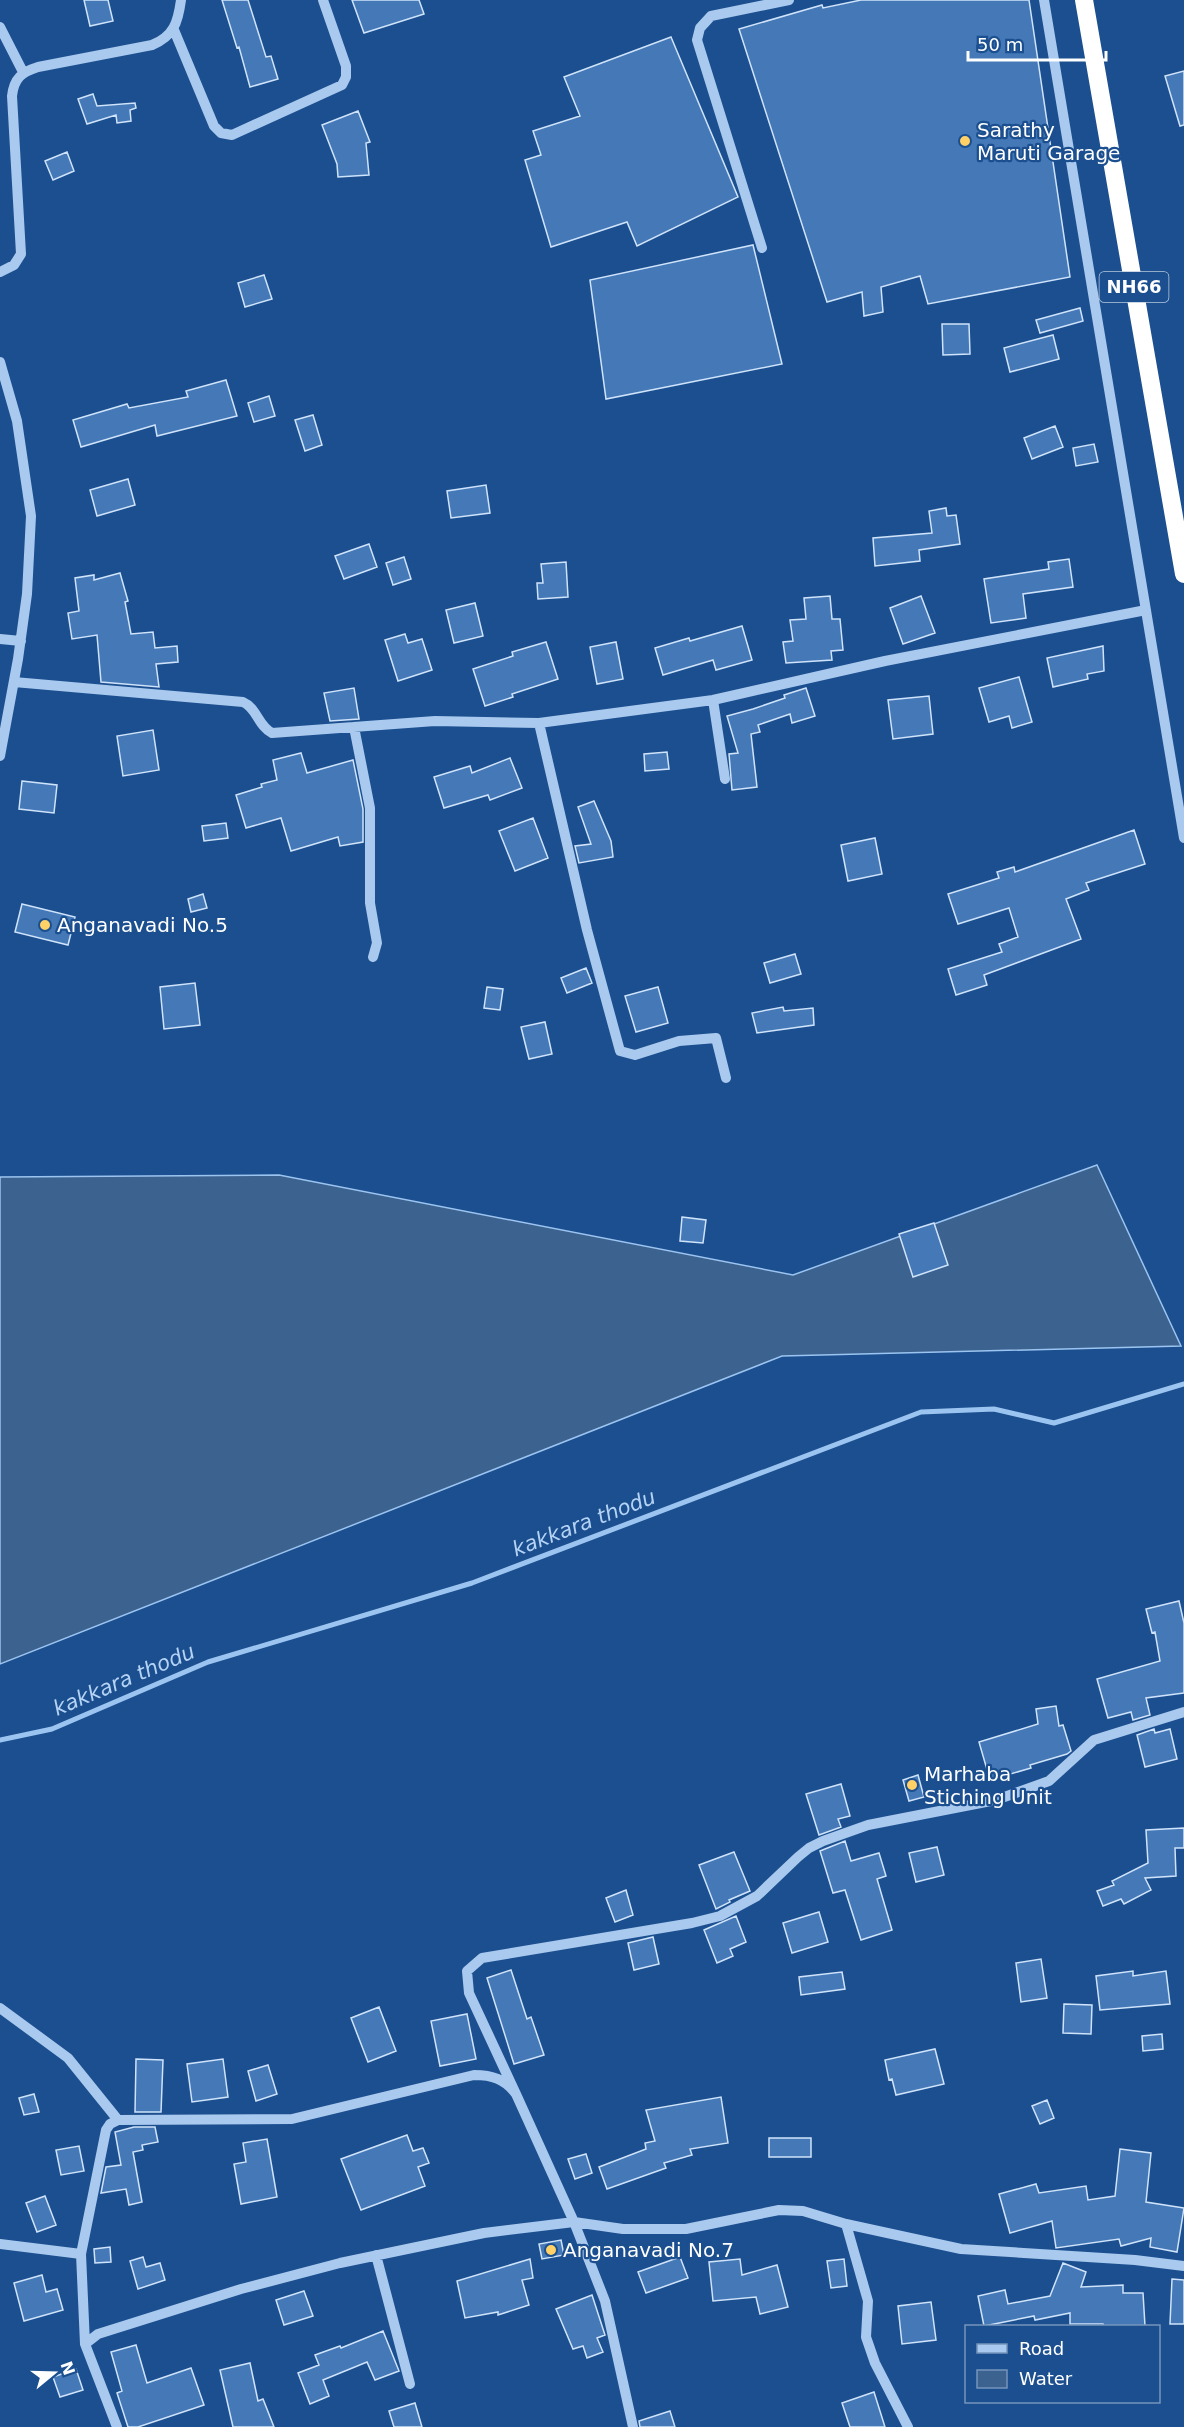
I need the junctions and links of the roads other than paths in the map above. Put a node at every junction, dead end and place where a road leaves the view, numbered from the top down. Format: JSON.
{"nodes":[{"id":1,"x":181,"y":0,"type":"edge"},
{"id":2,"x":323,"y":0,"type":"edge"},
{"id":3,"x":789,"y":0,"type":"edge"},
{"id":4,"x":1044,"y":0,"type":"edge"},
{"id":5,"x":1084,"y":0,"type":"edge"},
{"id":6,"x":0,"y":27,"type":"edge"},
{"id":7,"x":174,"y":30,"type":"junction"},
{"id":8,"x":23,"y":72,"type":"junction"},
{"id":9,"x":762,"y":248,"type":"dead end"},
{"id":10,"x":0,"y":272,"type":"edge"},
{"id":11,"x":0,"y":362,"type":"edge"},
{"id":12,"x":1184,"y":574,"type":"edge"},
{"id":13,"x":1146,"y":610,"type":"junction"},
{"id":14,"x":0,"y":639,"type":"edge"},
{"id":15,"x":21,"y":641,"type":"junction"},
{"id":16,"x":14,"y":682,"type":"junction"},
{"id":17,"x":713,"y":700,"type":"junction"},
{"id":18,"x":539,"y":723,"type":"junction"},
{"id":19,"x":354,"y":727,"type":"junction"},
{"id":20,"x":0,"y":756,"type":"edge"},
{"id":21,"x":725,"y":779,"type":"dead end"},
{"id":22,"x":1184,"y":838,"type":"edge"},
{"id":23,"x":373,"y":957,"type":"dead end"},
{"id":24,"x":726,"y":1078,"type":"dead end"},
{"id":25,"x":1184,"y":1712,"type":"edge"},
{"id":26,"x":0,"y":2008,"type":"edge"},
{"id":27,"x":516,"y":2094,"type":"junction"},
{"id":28,"x":118,"y":2120,"type":"junction"},
{"id":29,"x":574,"y":2222,"type":"junction"},
{"id":30,"x":846,"y":2224,"type":"junction"},
{"id":31,"x":0,"y":2244,"type":"edge"},
{"id":32,"x":81,"y":2254,"type":"junction"},
{"id":33,"x":376,"y":2255,"type":"junction"},
{"id":34,"x":1184,"y":2266,"type":"edge"},
{"id":35,"x":85,"y":2344,"type":"junction"},
{"id":36,"x":410,"y":2384,"type":"dead end"},
{"id":37,"x":117,"y":2427,"type":"edge"},
{"id":38,"x":633,"y":2427,"type":"edge"},
{"id":39,"x":908,"y":2427,"type":"edge"}],
"edges":[{"from":1,"to":7,"type":"street"},
{"from":2,"to":7,"type":"street"},
{"from":3,"to":9,"type":"street"},
{"from":4,"to":13,"type":"street"},
{"from":5,"to":12,"type":"highway","number":"NH66"},
{"from":6,"to":8,"type":"street"},
{"from":7,"to":8,"type":"street"},
{"from":8,"to":10,"type":"street"},
{"from":11,"to":15,"type":"street"},
{"from":13,"to":17,"type":"street"},
{"from":13,"to":22,"type":"street"},
{"from":14,"to":15,"type":"street"},
{"from":15,"to":16,"type":"street"},
{"from":16,"to":19,"type":"street"},
{"from":16,"to":20,"type":"street"},
{"from":17,"to":18,"type":"street"},
{"from":17,"to":21,"type":"street"},
{"from":18,"to":19,"type":"street"},
{"from":18,"to":24,"type":"street"},
{"from":19,"to":23,"type":"street"},
{"from":25,"to":27,"type":"street"},
{"from":26,"to":28,"type":"street"},
{"from":27,"to":28,"type":"street"},
{"from":27,"to":29,"type":"street"},
{"from":28,"to":32,"type":"street"},
{"from":29,"to":30,"type":"street"},
{"from":29,"to":33,"type":"street"},
{"from":29,"to":38,"type":"street"},
{"from":30,"to":34,"type":"street"},
{"from":30,"to":39,"type":"street"},
{"from":31,"to":32,"type":"street"},
{"from":32,"to":35,"type":"street"},
{"from":33,"to":35,"type":"street"},
{"from":33,"to":36,"type":"street"},
{"from":35,"to":37,"type":"street"}]}
